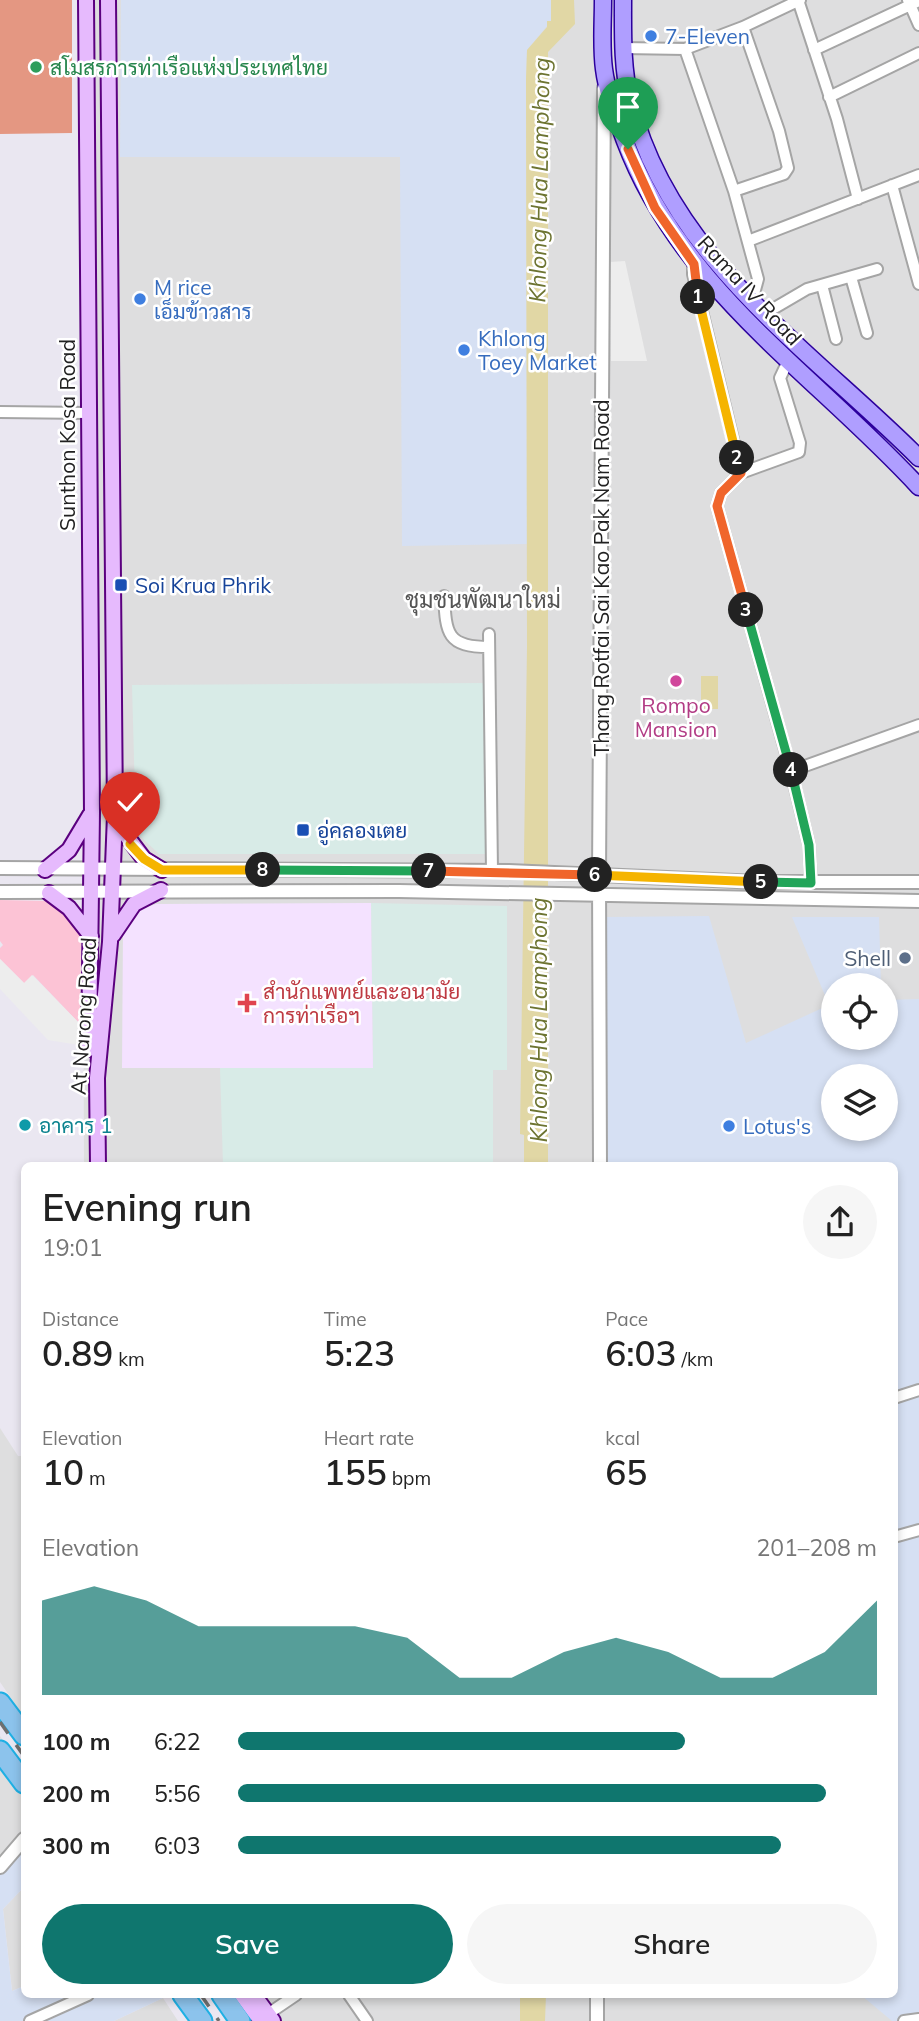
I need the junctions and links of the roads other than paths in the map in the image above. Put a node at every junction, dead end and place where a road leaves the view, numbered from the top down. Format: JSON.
{"nodes":[{"id":1,"x":86,"y":0,"type":"edge"},
{"id":2,"x":106,"y":0,"type":"edge"},
{"id":3,"x":603,"y":0,"type":"edge"},
{"id":4,"x":623,"y":0,"type":"edge"},
{"id":5,"x":799,"y":1,"type":"edge"},
{"id":6,"x":912,"y":2,"type":"edge"},
{"id":7,"x":919,"y":25,"type":"edge"},
{"id":8,"x":743,"y":27,"type":"junction"},
{"id":9,"x":623,"y":48,"type":"junction"},
{"id":10,"x":685,"y":49,"type":"junction"},
{"id":11,"x":814,"y":50,"type":"junction"},
{"id":12,"x":919,"y":53,"type":"edge"},
{"id":13,"x":604,"y":70,"type":"junction"},
{"id":14,"x":829,"y":97,"type":"junction"},
{"id":15,"x":919,"y":175,"type":"edge"},
{"id":16,"x":892,"y":185,"type":"junction"},
{"id":17,"x":734,"y":191,"type":"junction"},
{"id":18,"x":858,"y":199,"type":"junction"},
{"id":19,"x":748,"y":241,"type":"junction"},
{"id":20,"x":694,"y":264,"type":"junction"},
{"id":21,"x":877,"y":270,"type":"dead end"},
{"id":22,"x":851,"y":277,"type":"junction"},
{"id":23,"x":919,"y":284,"type":"edge"},
{"id":24,"x":822,"y":285,"type":"junction"},
{"id":25,"x":752,"y":301,"type":"junction"},
{"id":26,"x":766,"y":313,"type":"junction"},
{"id":27,"x":867,"y":333,"type":"dead end"},
{"id":28,"x":836,"y":339,"type":"dead end"},
{"id":29,"x":788,"y":361,"type":"junction"},
{"id":30,"x":0,"y":412,"type":"edge"},
{"id":31,"x":88,"y":413,"type":"junction"},
{"id":32,"x":916,"y":451,"type":"edge"},
{"id":33,"x":741,"y":473,"type":"junction"},
{"id":34,"x":919,"y":487,"type":"edge"},
{"id":35,"x":444,"y":596,"type":"dead end"},
{"id":36,"x":489,"y":634,"type":"dead end"},
{"id":37,"x":489,"y":648,"type":"junction"},
{"id":38,"x":919,"y":725,"type":"edge"},
{"id":39,"x":791,"y":771,"type":"junction"},
{"id":40,"x":92,"y":812,"type":"junction"},
{"id":41,"x":115,"y":821,"type":"junction"},
{"id":42,"x":0,"y":868,"type":"edge"},
{"id":43,"x":45,"y":870,"type":"junction"},
{"id":44,"x":91,"y":870,"type":"junction"},
{"id":45,"x":115,"y":870,"type":"junction"},
{"id":46,"x":162,"y":870,"type":"junction"},
{"id":47,"x":364,"y":871,"type":"junction"},
{"id":48,"x":492,"y":871,"type":"junction"},
{"id":49,"x":598,"y":875,"type":"junction"},
{"id":50,"x":758,"y":882,"type":"junction"},
{"id":51,"x":919,"y":882,"type":"edge"},
{"id":52,"x":811,"y":883,"type":"junction"},
{"id":53,"x":161,"y":890,"type":"junction"},
{"id":54,"x":364,"y":890,"type":"junction"},
{"id":55,"x":113,"y":891,"type":"junction"},
{"id":56,"x":0,"y":892,"type":"edge"},
{"id":57,"x":91,"y":892,"type":"junction"},
{"id":58,"x":49,"y":893,"type":"junction"},
{"id":59,"x":598,"y":895,"type":"junction"},
{"id":60,"x":758,"y":899,"type":"junction"},
{"id":61,"x":919,"y":901,"type":"edge"},
{"id":62,"x":92,"y":937,"type":"junction"},
{"id":63,"x":110,"y":942,"type":"junction"},
{"id":64,"x":89,"y":1162,"type":"edge"},
{"id":65,"x":98,"y":1162,"type":"edge"},
{"id":66,"x":600,"y":1162,"type":"edge"},
{"id":67,"x":919,"y":1390,"type":"edge"},
{"id":68,"x":898,"y":1397,"type":"edge"},
{"id":69,"x":919,"y":1530,"type":"edge"},
{"id":70,"x":898,"y":1536,"type":"edge"},
{"id":71,"x":0,"y":1703,"type":"edge"},
{"id":72,"x":21,"y":1731,"type":"edge"},
{"id":73,"x":0,"y":1751,"type":"edge"},
{"id":74,"x":21,"y":1779,"type":"edge"},
{"id":75,"x":21,"y":1842,"type":"edge"},
{"id":76,"x":0,"y":1867,"type":"edge"},
{"id":77,"x":81,"y":1998,"type":"edge"},
{"id":78,"x":184,"y":1998,"type":"edge"},
{"id":79,"x":185,"y":1998,"type":"edge"},
{"id":80,"x":227,"y":1998,"type":"edge"},
{"id":81,"x":244,"y":1998,"type":"edge"},
{"id":82,"x":255,"y":1998,"type":"edge"},
{"id":83,"x":292,"y":1998,"type":"edge"},
{"id":84,"x":351,"y":1998,"type":"edge"},
{"id":85,"x":597,"y":1998,"type":"edge"},
{"id":86,"x":919,"y":2019,"type":"edge"},
{"id":87,"x":261,"y":2020,"type":"edge"},
{"id":88,"x":30,"y":2021,"type":"edge"},
{"id":89,"x":193,"y":2021,"type":"edge"},
{"id":90,"x":202,"y":2021,"type":"edge"},
{"id":91,"x":367,"y":2021,"type":"edge"},
{"id":92,"x":597,"y":2021,"type":"edge"},
{"id":93,"x":904,"y":2021,"type":"edge"}],
"edges":[{"from":1,"to":31,"type":"main road","name":"Sunthon Kosa Road"},
{"from":2,"to":41,"type":"main road"},
{"from":3,"to":13,"type":"main road","name":"Rama IV Road"},
{"from":4,"to":9,"type":"main road","name":"Rama IV Road"},
{"from":5,"to":8,"type":"street"},
{"from":5,"to":11,"type":"street"},
{"from":6,"to":7,"type":"street"},
{"from":6,"to":11,"type":"street"},
{"from":8,"to":10,"type":"street"},
{"from":8,"to":17,"type":"street"},
{"from":9,"to":10,"type":"street"},
{"from":9,"to":25,"type":"main road","name":"Rama IV Road"},
{"from":10,"to":17,"type":"street"},
{"from":11,"to":14,"type":"street"},
{"from":12,"to":14,"type":"street"},
{"from":13,"to":20,"type":"main road","name":"Rama IV Road"},
{"from":13,"to":49,"type":"street","name":"Thang Rotfai Sai Kao Pak Nam Road"},
{"from":14,"to":18,"type":"street"},
{"from":15,"to":16,"type":"street"},
{"from":16,"to":18,"type":"street"},
{"from":16,"to":23,"type":"street"},
{"from":17,"to":19,"type":"street"},
{"from":18,"to":19,"type":"street"},
{"from":19,"to":25,"type":"street"},
{"from":20,"to":29,"type":"main road","name":"Rama IV Road"},
{"from":20,"to":33,"type":"street"},
{"from":21,"to":22,"type":"street"},
{"from":22,"to":24,"type":"street"},
{"from":22,"to":27,"type":"street"},
{"from":24,"to":26,"type":"street"},
{"from":24,"to":28,"type":"street"},
{"from":25,"to":26,"type":"main road","name":"Rama IV Road"},
{"from":26,"to":32,"type":"main road","name":"Rama IV Road"},
{"from":29,"to":33,"type":"street"},
{"from":29,"to":34,"type":"main road","name":"Rama IV Road"},
{"from":30,"to":31,"type":"street"},
{"from":31,"to":40,"type":"main road","name":"Sunthon Kosa Road"},
{"from":33,"to":39,"type":"street"},
{"from":35,"to":37,"type":"street"},
{"from":36,"to":37,"type":"street"},
{"from":37,"to":48,"type":"street"},
{"from":38,"to":39,"type":"street"},
{"from":39,"to":52,"type":"street"},
{"from":40,"to":43,"type":"main road"},
{"from":40,"to":44,"type":"main road","name":"Sunthon Kosa Road"},
{"from":41,"to":45,"type":"main road"},
{"from":41,"to":46,"type":"main road"},
{"from":42,"to":43,"type":"street"},
{"from":43,"to":44,"type":"street"},
{"from":44,"to":45,"type":"street"},
{"from":44,"to":57,"type":"main road","name":"At Narong Road"},
{"from":45,"to":46,"type":"street"},
{"from":45,"to":55,"type":"main road","name":"At Narong Road"},
{"from":46,"to":47,"type":"street"},
{"from":47,"to":48,"type":"street"},
{"from":47,"to":54,"type":"street"},
{"from":48,"to":49,"type":"street"},
{"from":49,"to":50,"type":"street"},
{"from":49,"to":59,"type":"street","name":"Thang Rotfai Sai Kao Pak Nam Road"},
{"from":50,"to":52,"type":"street"},
{"from":50,"to":60,"type":"street"},
{"from":51,"to":52,"type":"street"},
{"from":53,"to":54,"type":"street"},
{"from":53,"to":55,"type":"street"},
{"from":53,"to":63,"type":"main road"},
{"from":54,"to":59,"type":"street"},
{"from":55,"to":57,"type":"street"},
{"from":55,"to":63,"type":"main road","name":"At Narong Road"},
{"from":56,"to":58,"type":"street"},
{"from":57,"to":58,"type":"street"},
{"from":57,"to":62,"type":"main road","name":"At Narong Road"},
{"from":58,"to":62,"type":"main road"},
{"from":59,"to":60,"type":"street"},
{"from":59,"to":66,"type":"street"},
{"from":60,"to":61,"type":"street"},
{"from":62,"to":64,"type":"main road","name":"At Narong Road"},
{"from":63,"to":65,"type":"main road","name":"At Narong Road"},
{"from":67,"to":68,"type":"street"},
{"from":69,"to":70,"type":"street"},
{"from":71,"to":72,"type":"highway"},
{"from":73,"to":74,"type":"highway"},
{"from":75,"to":76,"type":"street"},
{"from":77,"to":88,"type":"street"},
{"from":78,"to":89,"type":"highway"},
{"from":79,"to":90,"type":"highway"},
{"from":80,"to":87,"type":"highway"},
{"from":81,"to":87,"type":"main road"},
{"from":82,"to":87,"type":"main road"},
{"from":83,"to":87,"type":"street"},
{"from":84,"to":91,"type":"street"},
{"from":85,"to":92,"type":"street"},
{"from":86,"to":93,"type":"street"}]}
